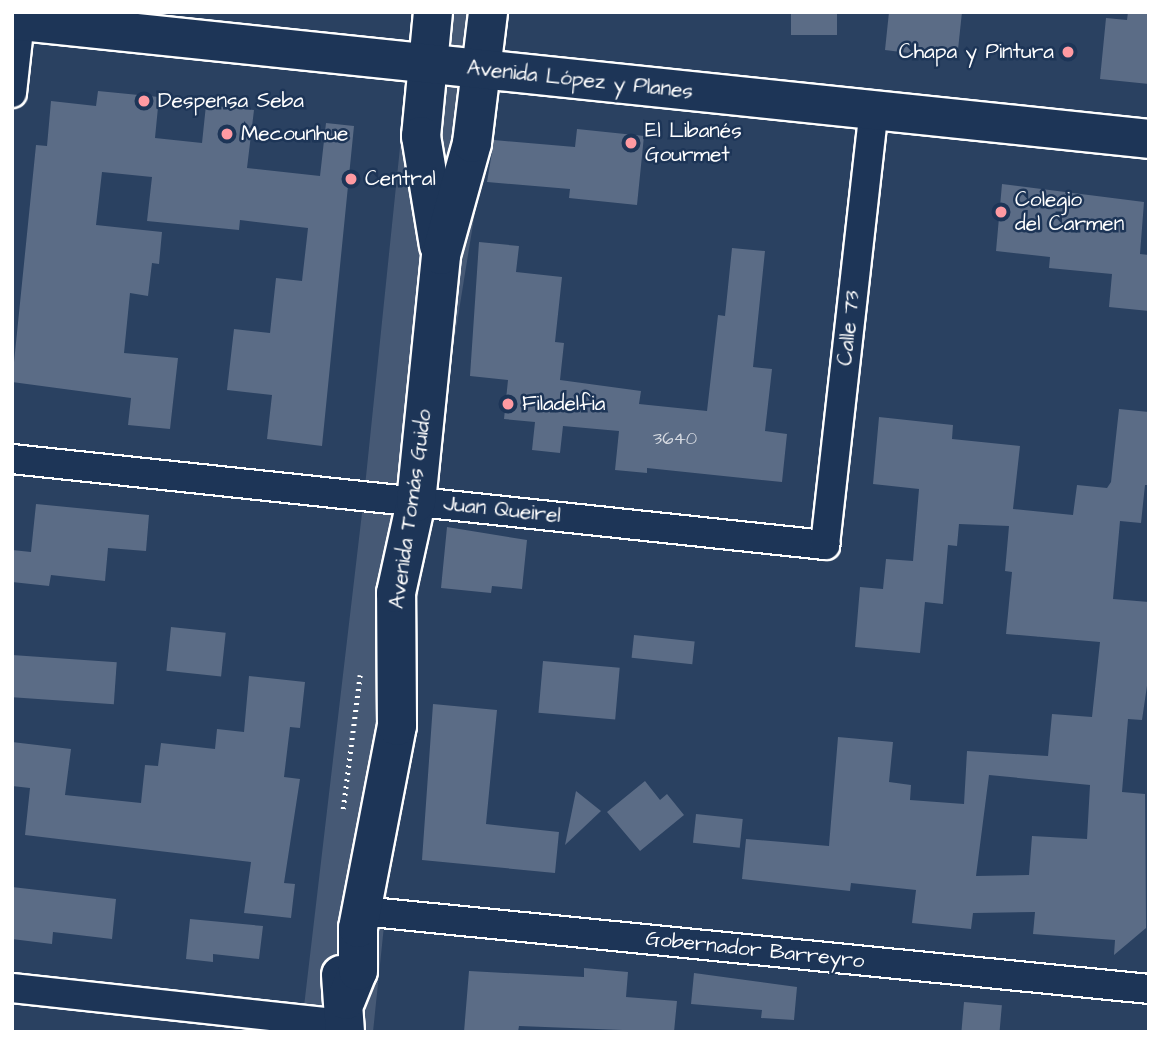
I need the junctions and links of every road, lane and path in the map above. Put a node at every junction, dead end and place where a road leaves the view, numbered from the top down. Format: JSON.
{"nodes":[{"id":1,"x":433,"y":12,"type":"edge"},
{"id":2,"x":488,"y":12,"type":"edge"},
{"id":3,"x":16,"y":20,"type":"edge"},
{"id":4,"x":425,"y":64,"type":"junction"},
{"id":5,"x":482,"y":69,"type":"junction"},
{"id":6,"x":12,"y":93,"type":"edge"},
{"id":7,"x":874,"y":111,"type":"junction"},
{"id":8,"x":1149,"y":139,"type":"edge"},
{"id":9,"x":440,"y":256,"type":"junction"},
{"id":10,"x":12,"y":459,"type":"edge"},
{"id":11,"x":416,"y":502,"type":"junction"},
{"id":12,"x":825,"y":545,"type":"joint"},
{"id":13,"x":359,"y":919,"type":"junction"},
{"id":14,"x":12,"y":988,"type":"edge"},
{"id":15,"x":1149,"y":989,"type":"edge"},
{"id":16,"x":345,"y":1019,"type":"edge"}],
"edges":[{"from":1,"to":4,"type":"main road","name":"Avenida Tomás Guido"},
{"from":2,"to":5,"type":"main road","name":"Avenida Tomás Guido"},
{"from":3,"to":4,"type":"main road","name":"Avenida López y Planes"},
{"from":3,"to":6,"type":"street"},
{"from":4,"to":5,"type":"main road","name":"Avenida López y Planes"},
{"from":4,"to":9,"type":"main road","name":"Avenida Tomás Guido"},
{"from":5,"to":7,"type":"main road","name":"Avenida López y Planes"},
{"from":5,"to":9,"type":"main road","name":"Avenida Tomás Guido"},
{"from":7,"to":8,"type":"main road","name":"Avenida López y Planes"},
{"from":7,"to":12,"type":"street","name":"Calle 73"},
{"from":9,"to":11,"type":"main road","name":"Avenida Tomás Guido"},
{"from":10,"to":11,"type":"street","name":"Juan Queirel"},
{"from":11,"to":12,"type":"street","name":"Juan Queirel"},
{"from":11,"to":13,"type":"main road","name":"Avenida Tomás Guido"},
{"from":13,"to":15,"type":"street","name":"Gobernador Barreyro"},
{"from":13,"to":16,"type":"main road","name":"Avenida Tomás Guido"},
{"from":14,"to":16,"type":"street"}]}
